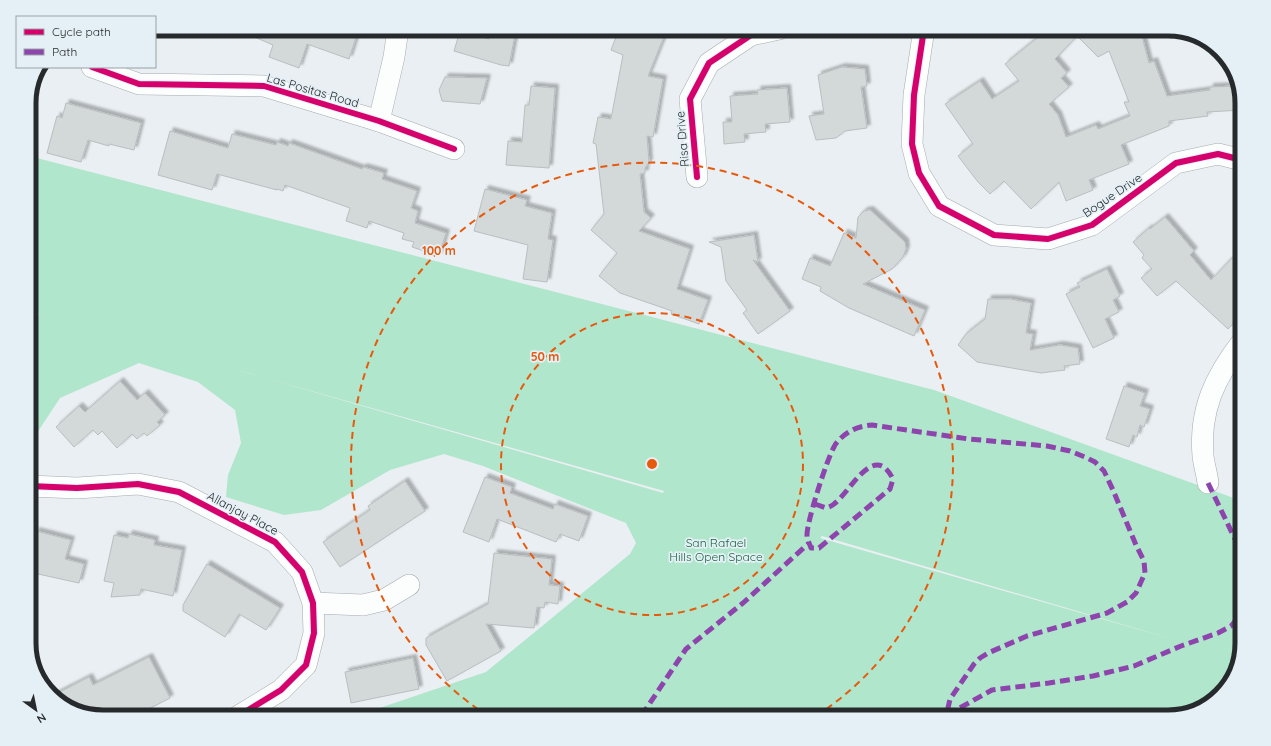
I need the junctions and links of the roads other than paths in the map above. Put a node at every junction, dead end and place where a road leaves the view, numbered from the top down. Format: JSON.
{"nodes":[{"id":1,"x":397,"y":36,"type":"edge"},
{"id":2,"x":750,"y":36,"type":"edge"},
{"id":3,"x":923,"y":36,"type":"edge"},
{"id":4,"x":95,"y":68,"type":"edge"},
{"id":5,"x":379,"y":121,"type":"junction"},
{"id":6,"x":454,"y":149,"type":"dead end"},
{"id":7,"x":1235,"y":158,"type":"edge"},
{"id":8,"x":697,"y":177,"type":"dead end"},
{"id":9,"x":1235,"y":352,"type":"edge"},
{"id":10,"x":1208,"y":483,"type":"dead end"},
{"id":11,"x":36,"y":486,"type":"edge"},
{"id":12,"x":409,"y":585,"type":"dead end"},
{"id":13,"x":313,"y":603,"type":"junction"},
{"id":14,"x":248,"y":710,"type":"edge"}],
"edges":[{"from":1,"to":5,"type":"street"},
{"from":2,"to":8,"type":"street","name":"Risa Drive"},
{"from":3,"to":7,"type":"street","name":"Bogue Drive"},
{"from":4,"to":5,"type":"street","name":"Las Positas Road"},
{"from":5,"to":6,"type":"street","name":"Las Positas Road"},
{"from":9,"to":10,"type":"street"},
{"from":11,"to":13,"type":"street","name":"Allanjay Place"},
{"from":12,"to":13,"type":"street"},
{"from":13,"to":14,"type":"street","name":"Allanjay Place"}]}
